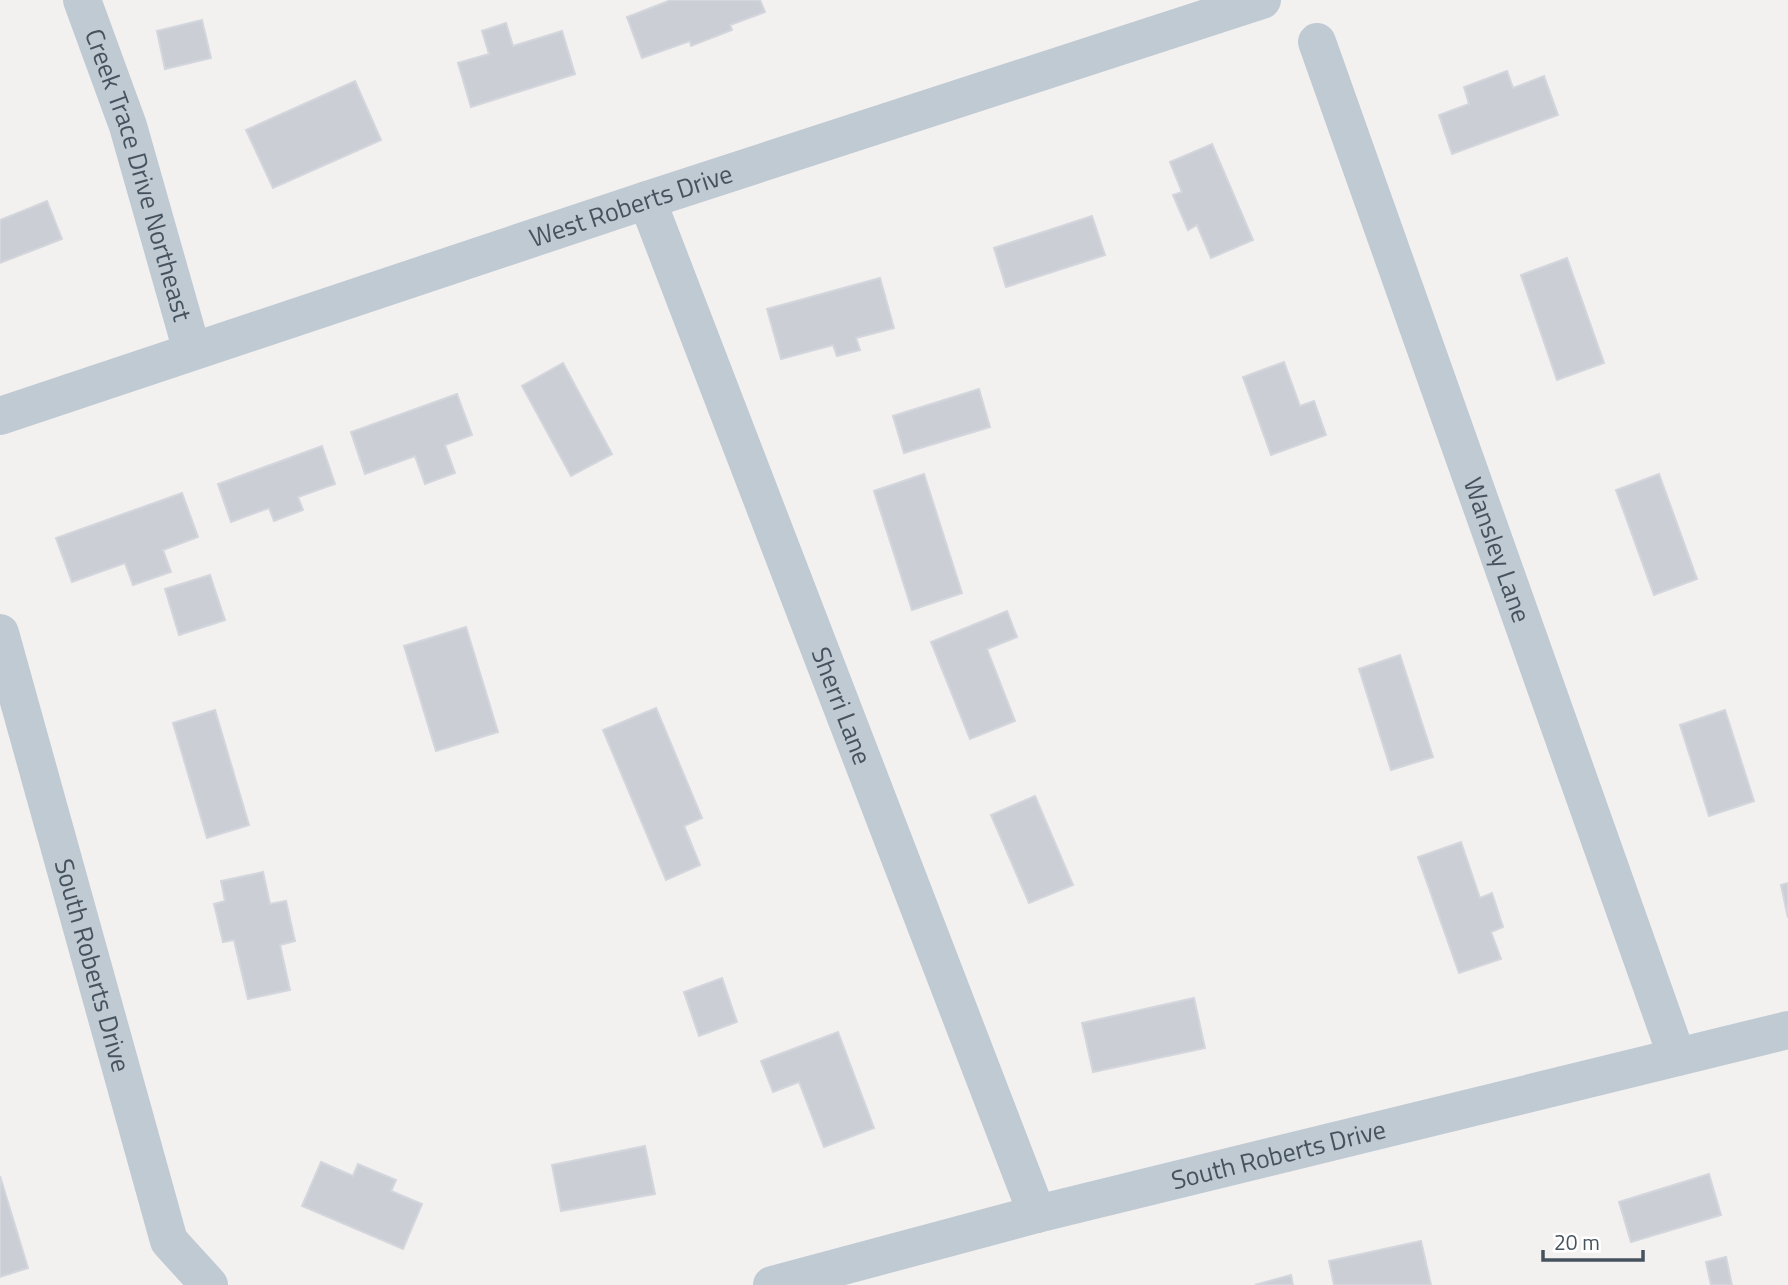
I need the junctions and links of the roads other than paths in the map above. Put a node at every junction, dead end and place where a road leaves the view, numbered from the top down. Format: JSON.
{"nodes":[{"id":1,"x":82,"y":0,"type":"edge"},
{"id":2,"x":1262,"y":0,"type":"edge"},
{"id":3,"x":1317,"y":42,"type":"dead end"},
{"id":4,"x":647,"y":200,"type":"junction"},
{"id":5,"x":192,"y":351,"type":"junction"},
{"id":6,"x":0,"y":416,"type":"edge"},
{"id":7,"x":0,"y":633,"type":"edge"},
{"id":8,"x":1788,"y":1030,"type":"edge"},
{"id":9,"x":1677,"y":1058,"type":"junction"},
{"id":10,"x":1037,"y":1214,"type":"junction"},
{"id":11,"x":209,"y":1285,"type":"edge"},
{"id":12,"x":772,"y":1285,"type":"edge"}],
"edges":[{"from":1,"to":5,"type":"street","name":"Creek Trace Drive Northeast"},
{"from":2,"to":4,"type":"street","name":"West Roberts Drive"},
{"from":3,"to":9,"type":"street","name":"Wansley Lane"},
{"from":4,"to":5,"type":"street","name":"West Roberts Drive"},
{"from":4,"to":10,"type":"street","name":"Sherri Lane"},
{"from":5,"to":6,"type":"street","name":"West Roberts Drive"},
{"from":7,"to":11,"type":"street","name":"South Roberts Drive"},
{"from":8,"to":9,"type":"street","name":"South Roberts Drive"},
{"from":9,"to":10,"type":"street","name":"South Roberts Drive"},
{"from":10,"to":12,"type":"street","name":"South Roberts Drive"}]}
